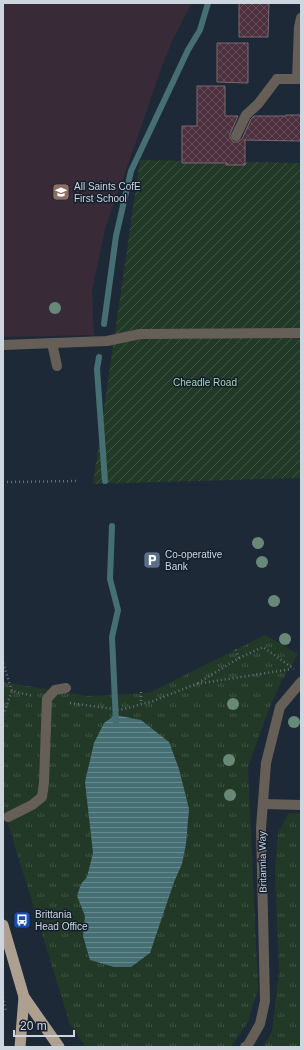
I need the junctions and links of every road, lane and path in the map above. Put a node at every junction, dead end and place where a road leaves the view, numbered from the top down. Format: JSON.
{"nodes":[{"id":1,"x":301,"y":18,"type":"edge"},
{"id":2,"x":299,"y":79,"type":"edge"},
{"id":3,"x":236,"y":136,"type":"dead end"},
{"id":4,"x":301,"y":334,"type":"edge"},
{"id":5,"x":52,"y":343,"type":"junction"},
{"id":6,"x":3,"y":345,"type":"edge"},
{"id":7,"x":57,"y":366,"type":"dead end"},
{"id":8,"x":78,"y":481,"type":"dead end"},
{"id":9,"x":3,"y":482,"type":"edge"},
{"id":10,"x":235,"y":647,"type":"dead end"},
{"id":11,"x":240,"y":658,"type":"junction"},
{"id":12,"x":4,"y":663,"type":"edge"},
{"id":13,"x":294,"y":669,"type":"junction"},
{"id":14,"x":301,"y":670,"type":"edge"},
{"id":15,"x":301,"y":682,"type":"edge"},
{"id":16,"x":196,"y":684,"type":"junction"},
{"id":17,"x":66,"y":688,"type":"dead end"},
{"id":18,"x":12,"y":691,"type":"junction"},
{"id":19,"x":141,"y":692,"type":"dead end"},
{"id":20,"x":47,"y":699,"type":"junction"},
{"id":21,"x":141,"y":704,"type":"junction"},
{"id":22,"x":3,"y":715,"type":"edge"},
{"id":23,"x":263,"y":804,"type":"junction"},
{"id":24,"x":301,"y":805,"type":"edge"},
{"id":25,"x":8,"y":817,"type":"dead end"},
{"id":26,"x":3,"y":925,"type":"edge"},
{"id":27,"x":24,"y":997,"type":"junction"},
{"id":28,"x":20,"y":1047,"type":"edge"},
{"id":29,"x":58,"y":1047,"type":"edge"},
{"id":30,"x":245,"y":1047,"type":"edge"}],
"edges":[{"from":1,"to":2,"type":"street"},
{"from":2,"to":3,"type":"street"},
{"from":4,"to":5,"type":"street"},
{"from":5,"to":6,"type":"street"},
{"from":5,"to":7,"type":"street"},
{"from":8,"to":9,"type":"path"},
{"from":10,"to":11,"type":"path"},
{"from":11,"to":13,"type":"path"},
{"from":11,"to":16,"type":"path"},
{"from":12,"to":18,"type":"path"},
{"from":13,"to":14,"type":"path"},
{"from":13,"to":16,"type":"path"},
{"from":15,"to":23,"type":"street","name":"Britannia Way"},
{"from":16,"to":21,"type":"path"},
{"from":17,"to":20,"type":"street"},
{"from":18,"to":20,"type":"path"},
{"from":18,"to":22,"type":"path"},
{"from":19,"to":21,"type":"path"},
{"from":20,"to":21,"type":"path"},
{"from":20,"to":25,"type":"street"},
{"from":23,"to":24,"type":"street"},
{"from":23,"to":30,"type":"street","name":"Britannia Way"},
{"from":26,"to":27,"type":"highway"},
{"from":27,"to":28,"type":"highway"},
{"from":27,"to":29,"type":"highway"}]}
